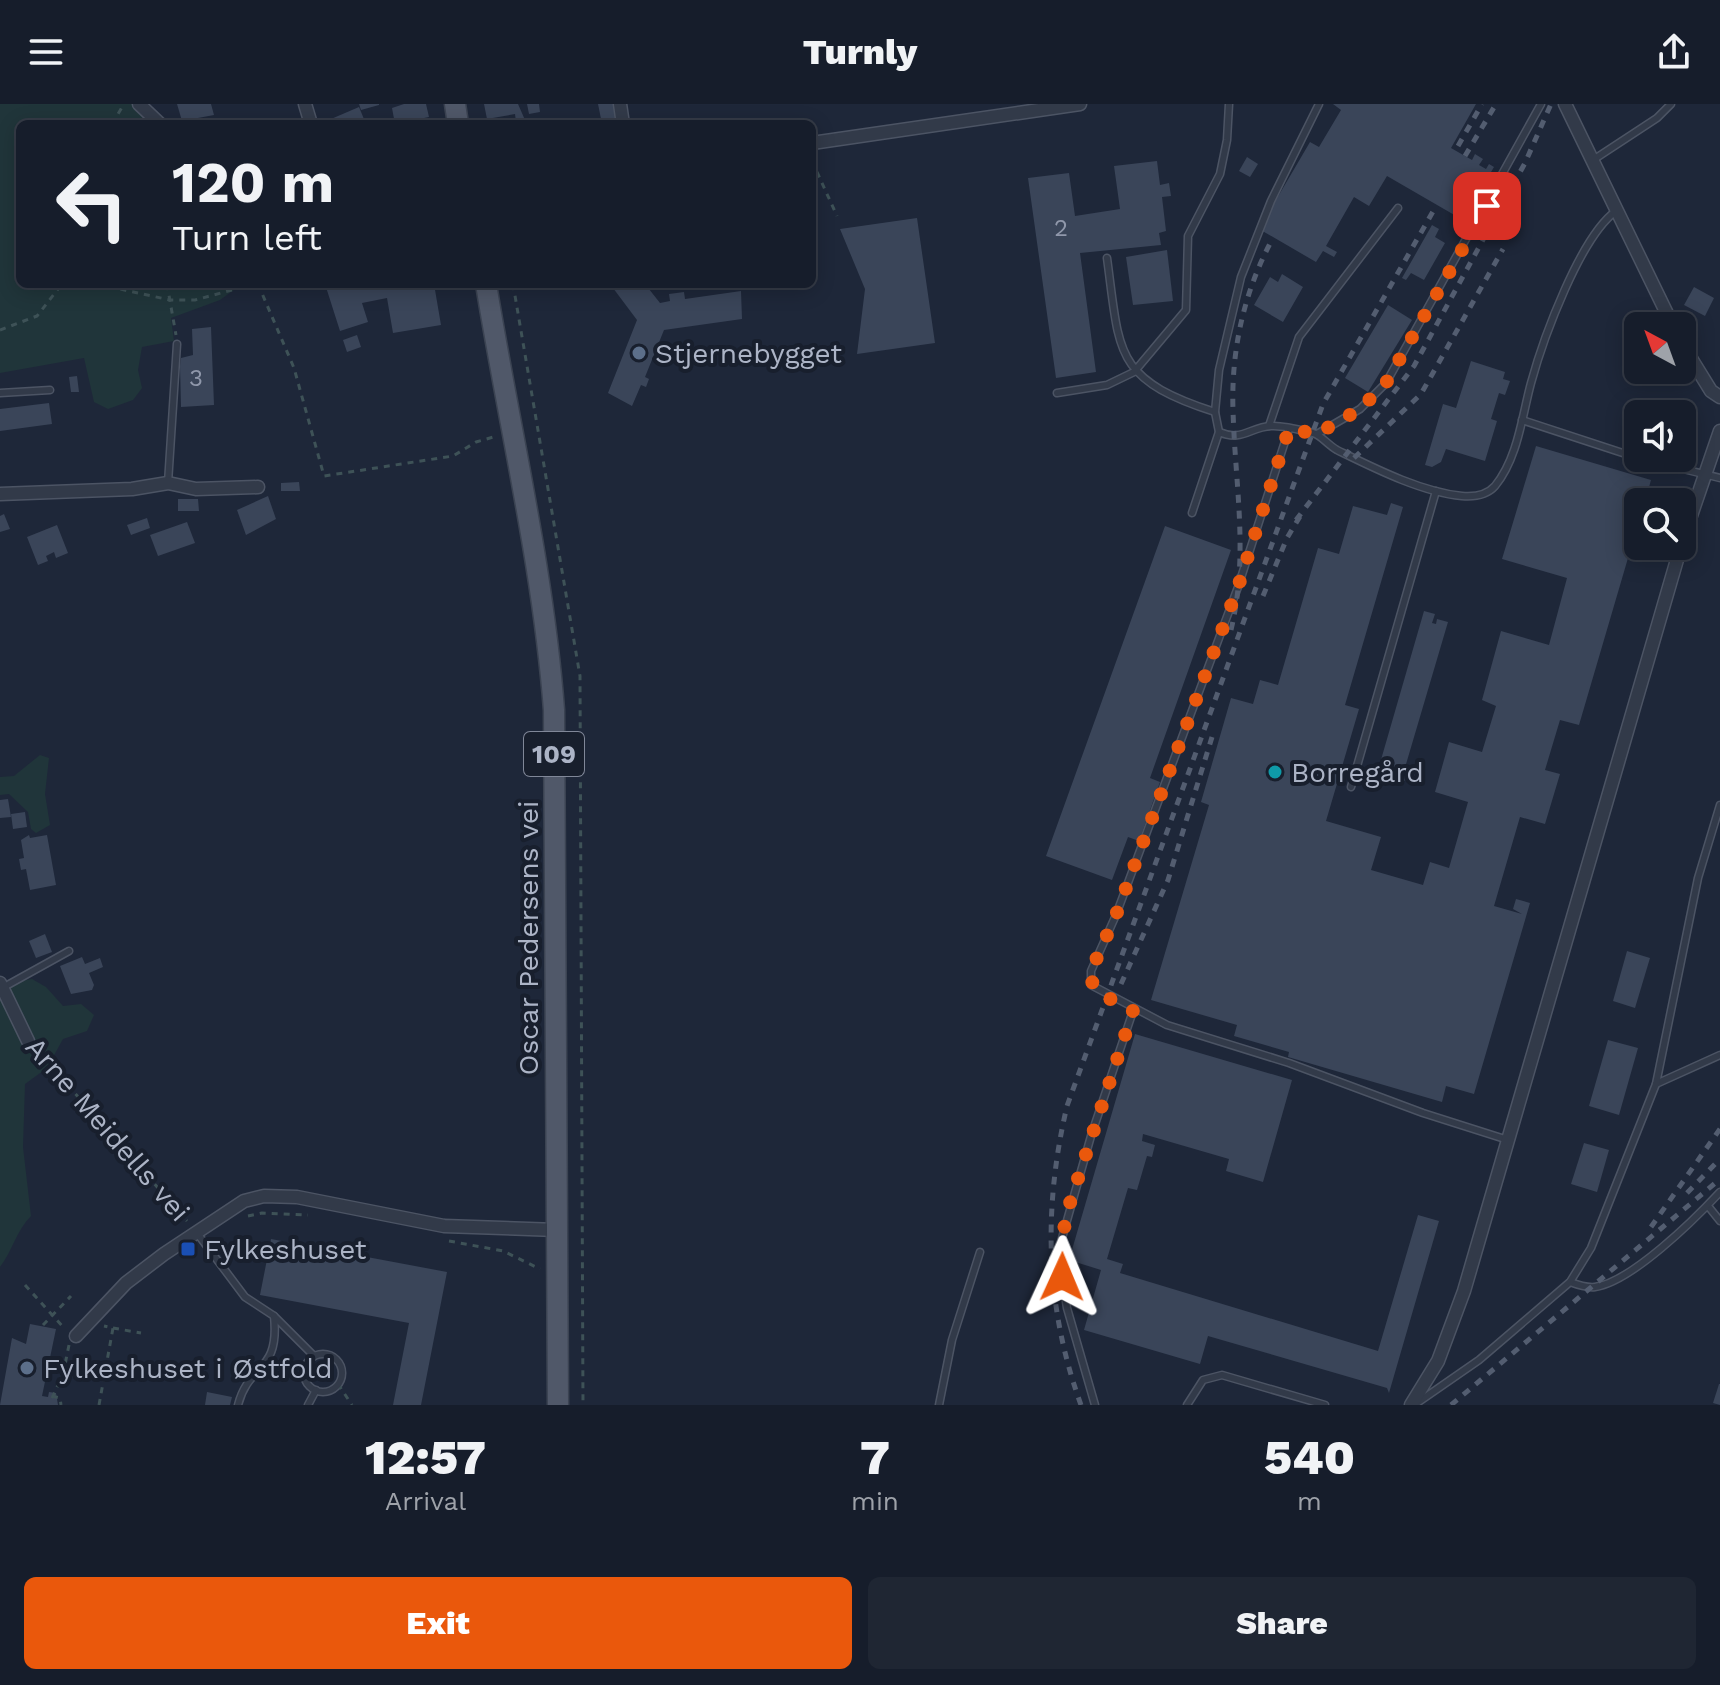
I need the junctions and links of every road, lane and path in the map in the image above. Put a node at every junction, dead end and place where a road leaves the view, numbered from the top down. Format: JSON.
{"nodes":[{"id":1,"x":139,"y":104,"type":"edge"},
{"id":2,"x":1080,"y":104,"type":"edge"},
{"id":3,"x":1229,"y":104,"type":"edge"},
{"id":4,"x":1319,"y":104,"type":"edge"},
{"id":5,"x":1541,"y":104,"type":"edge"},
{"id":6,"x":1565,"y":104,"type":"edge"},
{"id":7,"x":1671,"y":104,"type":"edge"},
{"id":8,"x":156,"y":120,"type":"edge"},
{"id":9,"x":816,"y":142,"type":"edge"},
{"id":10,"x":1592,"y":161,"type":"junction"},
{"id":11,"x":816,"y":170,"type":"edge"},
{"id":12,"x":1398,"y":208,"type":"dead end"},
{"id":13,"x":1616,"y":211,"type":"junction"},
{"id":14,"x":837,"y":216,"type":"dead end"},
{"id":15,"x":1107,"y":258,"type":"dead end"},
{"id":16,"x":59,"y":288,"type":"edge"},
{"id":17,"x":115,"y":288,"type":"edge"},
{"id":18,"x":168,"y":288,"type":"edge"},
{"id":19,"x":241,"y":288,"type":"edge"},
{"id":20,"x":258,"y":288,"type":"edge"},
{"id":21,"x":487,"y":288,"type":"edge"},
{"id":22,"x":170,"y":300,"type":"junction"},
{"id":23,"x":1666,"y":312,"type":"edge"},
{"id":24,"x":0,"y":330,"type":"edge"},
{"id":25,"x":177,"y":344,"type":"joint"},
{"id":26,"x":1696,"y":367,"type":"edge"},
{"id":27,"x":1134,"y":372,"type":"junction"},
{"id":28,"x":50,"y":390,"type":"dead end"},
{"id":29,"x":0,"y":393,"type":"edge"},
{"id":30,"x":1057,"y":393,"type":"dead end"},
{"id":31,"x":1720,"y":397,"type":"edge"},
{"id":32,"x":1215,"y":412,"type":"junction"},
{"id":33,"x":1522,"y":420,"type":"junction"},
{"id":34,"x":1269,"y":426,"type":"junction"},
{"id":35,"x":1289,"y":429,"type":"junction"},
{"id":36,"x":1720,"y":431,"type":"edge"},
{"id":37,"x":1219,"y":432,"type":"junction"},
{"id":38,"x":510,"y":434,"type":"junction"},
{"id":39,"x":1317,"y":434,"type":"junction"},
{"id":40,"x":1624,"y":453,"type":"edge"},
{"id":41,"x":1696,"y":470,"type":"edge"},
{"id":42,"x":1704,"y":472,"type":"junction"},
{"id":43,"x":1720,"y":478,"type":"edge"},
{"id":44,"x":168,"y":483,"type":"junction"},
{"id":45,"x":258,"y":487,"type":"dead end"},
{"id":46,"x":1436,"y":491,"type":"junction"},
{"id":47,"x":0,"y":494,"type":"edge"},
{"id":48,"x":1696,"y":497,"type":"edge"},
{"id":49,"x":1192,"y":513,"type":"dead end"},
{"id":50,"x":1676,"y":560,"type":"edge"},
{"id":51,"x":1351,"y":787,"type":"dead end"},
{"id":52,"x":1720,"y":805,"type":"edge"},
{"id":53,"x":69,"y":951,"type":"dead end"},
{"id":54,"x":2,"y":985,"type":"edge"},
{"id":55,"x":1133,"y":1011,"type":"junction"},
{"id":56,"x":28,"y":1041,"type":"joint"},
{"id":57,"x":1720,"y":1055,"type":"edge"},
{"id":58,"x":1656,"y":1084,"type":"junction"},
{"id":59,"x":1508,"y":1140,"type":"junction"},
{"id":60,"x":1720,"y":1192,"type":"edge"},
{"id":61,"x":1708,"y":1206,"type":"junction"},
{"id":62,"x":311,"y":1215,"type":"dead end"},
{"id":63,"x":246,"y":1217,"type":"dead end"},
{"id":64,"x":1720,"y":1221,"type":"edge"},
{"id":65,"x":557,"y":1230,"type":"junction"},
{"id":66,"x":196,"y":1232,"type":"junction"},
{"id":67,"x":444,"y":1240,"type":"dead end"},
{"id":68,"x":980,"y":1252,"type":"dead end"},
{"id":69,"x":558,"y":1271,"type":"junction"},
{"id":70,"x":1570,"y":1282,"type":"junction"},
{"id":71,"x":25,"y":1285,"type":"dead end"},
{"id":72,"x":71,"y":1296,"type":"dead end"},
{"id":73,"x":54,"y":1315,"type":"junction"},
{"id":74,"x":274,"y":1316,"type":"junction"},
{"id":75,"x":88,"y":1323,"type":"junction"},
{"id":76,"x":43,"y":1325,"type":"dead end"},
{"id":77,"x":113,"y":1328,"type":"junction"},
{"id":78,"x":141,"y":1333,"type":"dead end"},
{"id":79,"x":73,"y":1338,"type":"junction"},
{"id":80,"x":314,"y":1356,"type":"junction"},
{"id":81,"x":63,"y":1374,"type":"junction"},
{"id":82,"x":74,"y":1376,"type":"dead end"},
{"id":83,"x":338,"y":1384,"type":"junction"},
{"id":84,"x":316,"y":1390,"type":"junction"},
{"id":85,"x":61,"y":1405,"type":"edge"},
{"id":86,"x":99,"y":1405,"type":"edge"},
{"id":87,"x":238,"y":1405,"type":"edge"},
{"id":88,"x":308,"y":1405,"type":"edge"},
{"id":89,"x":352,"y":1405,"type":"edge"},
{"id":90,"x":558,"y":1405,"type":"edge"},
{"id":91,"x":583,"y":1405,"type":"edge"},
{"id":92,"x":939,"y":1405,"type":"edge"},
{"id":93,"x":1095,"y":1405,"type":"edge"},
{"id":94,"x":1187,"y":1405,"type":"edge"},
{"id":95,"x":1325,"y":1405,"type":"edge"},
{"id":96,"x":1412,"y":1405,"type":"edge"}],
"edges":[{"from":1,"to":8,"type":"street"},
{"from":2,"to":9,"type":"street"},
{"from":3,"to":27,"type":"lane"},
{"from":4,"to":32,"type":"lane"},
{"from":5,"to":39,"type":"lane"},
{"from":6,"to":10,"type":"street"},
{"from":7,"to":10,"type":"lane"},
{"from":10,"to":13,"type":"street"},
{"from":11,"to":14,"type":"path"},
{"from":12,"to":34,"type":"lane"},
{"from":13,"to":23,"type":"street"},
{"from":13,"to":33,"type":"lane"},
{"from":15,"to":27,"type":"lane"},
{"from":16,"to":24,"type":"path"},
{"from":17,"to":22,"type":"path"},
{"from":18,"to":22,"type":"path"},
{"from":19,"to":22,"type":"path"},
{"from":20,"to":38,"type":"path"},
{"from":21,"to":38,"type":"main road","name":"Oscar Pedersens vei","number":"109"},
{"from":22,"to":25,"type":"path"},
{"from":25,"to":44,"type":"lane"},
{"from":26,"to":31,"type":"street"},
{"from":27,"to":30,"type":"lane"},
{"from":27,"to":32,"type":"lane"},
{"from":28,"to":29,"type":"lane"},
{"from":32,"to":37,"type":"lane"},
{"from":33,"to":40,"type":"lane"},
{"from":33,"to":46,"type":"lane"},
{"from":34,"to":35,"type":"lane"},
{"from":34,"to":37,"type":"lane"},
{"from":35,"to":39,"type":"lane"},
{"from":35,"to":55,"type":"lane"},
{"from":36,"to":42,"type":"street"},
{"from":37,"to":49,"type":"lane"},
{"from":38,"to":65,"type":"main road","name":"Oscar Pedersens vei","number":"109"},
{"from":39,"to":46,"type":"lane"},
{"from":41,"to":42,"type":"lane"},
{"from":42,"to":43,"type":"lane"},
{"from":42,"to":48,"type":"street"},
{"from":44,"to":45,"type":"street"},
{"from":44,"to":47,"type":"street"},
{"from":46,"to":51,"type":"lane"},
{"from":50,"to":59,"type":"street"},
{"from":52,"to":58,"type":"lane"},
{"from":53,"to":54,"type":"lane"},
{"from":54,"to":56,"type":"street","name":"Arne Meidells vei"},
{"from":55,"to":59,"type":"lane"},
{"from":55,"to":93,"type":"lane"},
{"from":56,"to":66,"type":"path","name":"Arne Meidells vei"},
{"from":57,"to":58,"type":"lane"},
{"from":58,"to":70,"type":"lane"},
{"from":59,"to":96,"type":"street"},
{"from":60,"to":61,"type":"lane"},
{"from":61,"to":64,"type":"lane"},
{"from":61,"to":70,"type":"lane"},
{"from":62,"to":63,"type":"path"},
{"from":65,"to":66,"type":"street"},
{"from":65,"to":69,"type":"main road","name":"Oscar Pedersens vei","number":"109"},
{"from":66,"to":74,"type":"lane"},
{"from":66,"to":75,"type":"street"},
{"from":67,"to":69,"type":"path"},
{"from":68,"to":92,"type":"lane"},
{"from":69,"to":90,"type":"main road","name":"Oscar Pedersens vei","number":"109"},
{"from":69,"to":91,"type":"path"},
{"from":70,"to":96,"type":"lane"},
{"from":71,"to":73,"type":"path"},
{"from":72,"to":73,"type":"path"},
{"from":73,"to":76,"type":"path"},
{"from":73,"to":79,"type":"path"},
{"from":74,"to":80,"type":"lane"},
{"from":74,"to":87,"type":"lane"},
{"from":75,"to":77,"type":"path"},
{"from":75,"to":79,"type":"street"},
{"from":77,"to":78,"type":"path"},
{"from":77,"to":86,"type":"path"},
{"from":79,"to":81,"type":"path"},
{"from":80,"to":83,"type":"lane"},
{"from":80,"to":84,"type":"lane"},
{"from":81,"to":82,"type":"path"},
{"from":81,"to":85,"type":"path"},
{"from":83,"to":84,"type":"lane"},
{"from":83,"to":89,"type":"path"},
{"from":84,"to":88,"type":"lane"},
{"from":94,"to":95,"type":"lane"}]}
